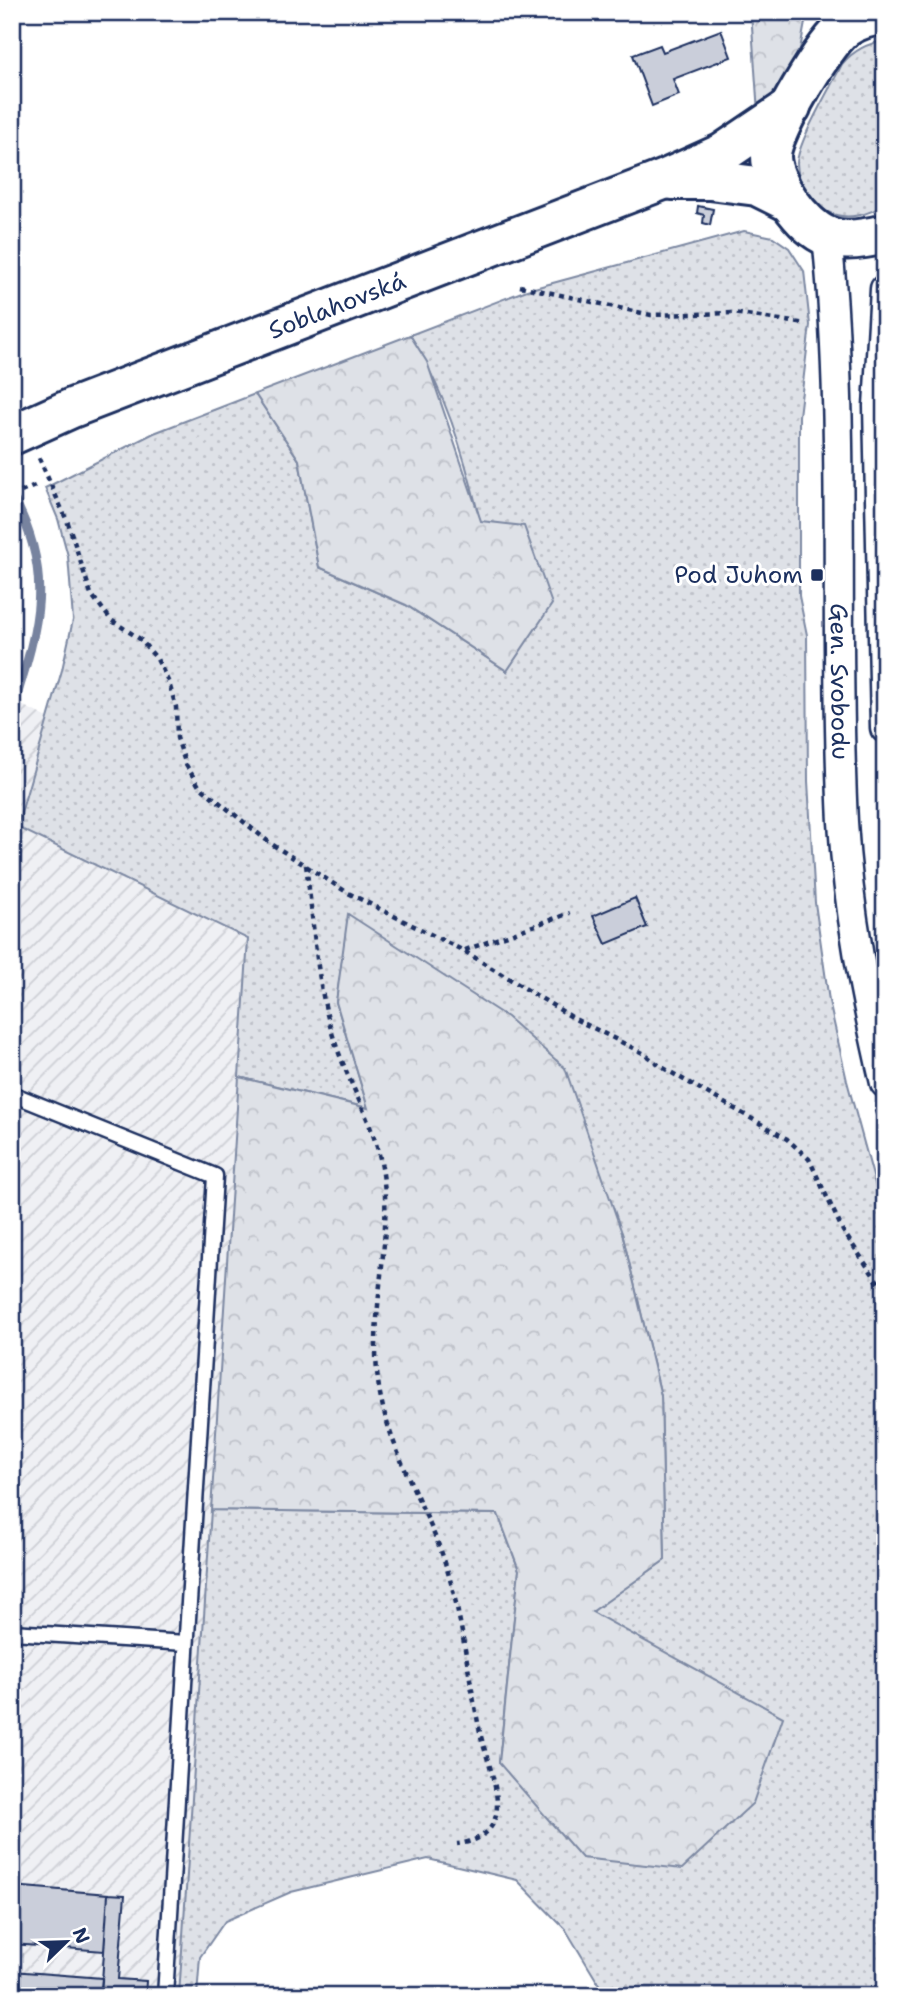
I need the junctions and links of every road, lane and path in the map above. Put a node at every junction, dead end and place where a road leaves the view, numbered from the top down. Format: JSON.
{"nodes":[{"id":1,"x":825,"y":12,"type":"edge"},
{"id":2,"x":885,"y":15,"type":"edge"},
{"id":3,"x":819,"y":59,"type":"junction"},
{"id":4,"x":791,"y":107,"type":"junction"},
{"id":5,"x":663,"y":180,"type":"junction"},
{"id":6,"x":787,"y":201,"type":"junction"},
{"id":7,"x":885,"y":234,"type":"edge"},
{"id":8,"x":827,"y":236,"type":"junction"},
{"id":9,"x":520,"y":286,"type":"dead end"},
{"id":10,"x":885,"y":289,"type":"edge"},
{"id":11,"x":810,"y":325,"type":"dead end"},
{"id":12,"x":883,"y":325,"type":"edge"},
{"id":13,"x":19,"y":432,"type":"edge"},
{"id":14,"x":35,"y":486,"type":"dead end"},
{"id":15,"x":12,"y":496,"type":"edge"},
{"id":16,"x":885,"y":728,"type":"edge"},
{"id":17,"x":306,"y":864,"type":"junction"},
{"id":18,"x":570,"y":913,"type":"dead end"},
{"id":19,"x":464,"y":950,"type":"junction"},
{"id":20,"x":885,"y":1083,"type":"edge"},
{"id":21,"x":12,"y":1094,"type":"edge"},
{"id":22,"x":885,"y":1292,"type":"edge"},
{"id":23,"x":12,"y":1632,"type":"edge"},
{"id":24,"x":186,"y":1643,"type":"junction"},
{"id":25,"x":457,"y":1844,"type":"dead end"},
{"id":26,"x":165,"y":1996,"type":"edge"}],
"edges":[{"from":1,"to":3,"type":"street"},
{"from":2,"to":3,"type":"street"},
{"from":3,"to":4,"type":"street"},
{"from":4,"to":5,"type":"street","name":"Soblahovská"},
{"from":4,"to":6,"type":"street"},
{"from":5,"to":6,"type":"street"},
{"from":5,"to":13,"type":"street","name":"Soblahovská"},
{"from":6,"to":8,"type":"street"},
{"from":7,"to":8,"type":"street"},
{"from":8,"to":20,"type":"street","name":"Gen. Svobodu"},
{"from":9,"to":11,"type":"path"},
{"from":10,"to":12,"type":"street","name":"Gen. Svobodu"},
{"from":12,"to":16,"type":"street","name":"Gen. Svobodu"},
{"from":13,"to":17,"type":"path"},
{"from":14,"to":15,"type":"path"},
{"from":17,"to":19,"type":"path"},
{"from":17,"to":25,"type":"path"},
{"from":18,"to":19,"type":"path"},
{"from":19,"to":22,"type":"path"},
{"from":21,"to":24,"type":"lane"},
{"from":23,"to":24,"type":"lane"},
{"from":24,"to":26,"type":"lane"}]}
